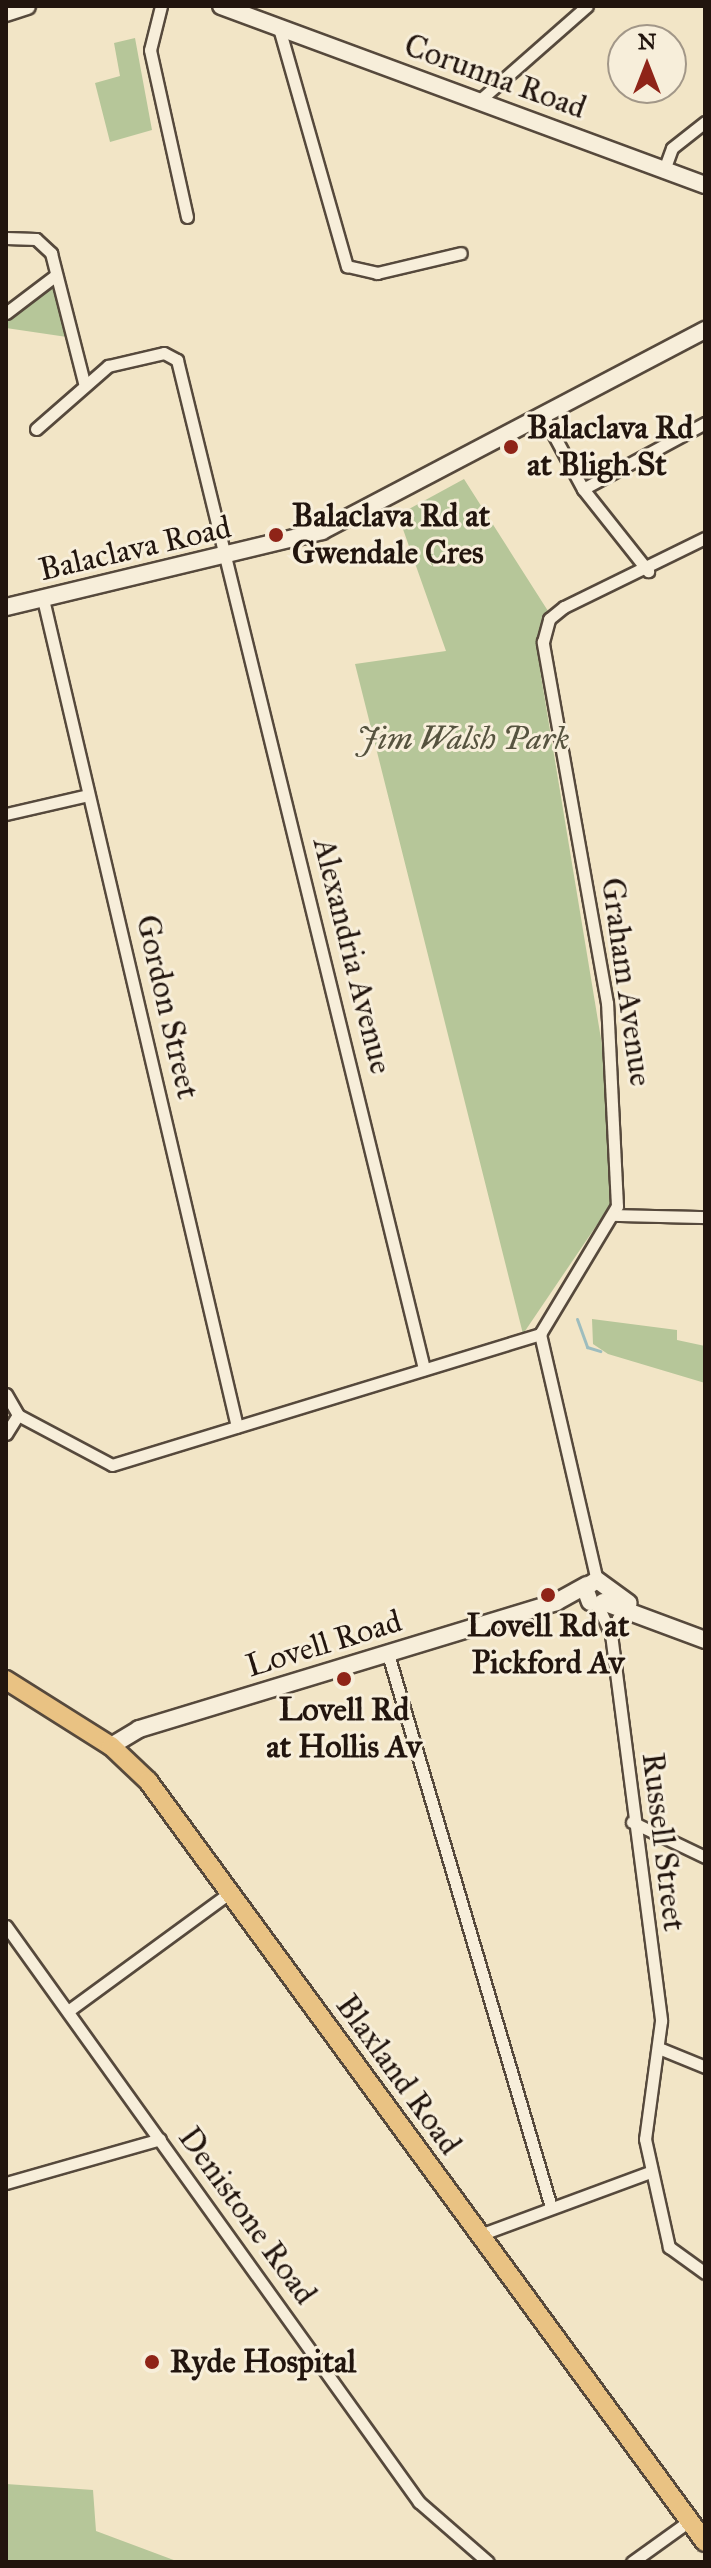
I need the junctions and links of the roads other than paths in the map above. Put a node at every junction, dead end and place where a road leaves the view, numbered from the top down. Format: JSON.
{"nodes":[{"id":1,"x":27,"y":6,"type":"edge"},
{"id":2,"x":161,"y":6,"type":"edge"},
{"id":3,"x":221,"y":6,"type":"edge"},
{"id":4,"x":587,"y":6,"type":"edge"},
{"id":5,"x":6,"y":13,"type":"edge"},
{"id":6,"x":279,"y":28,"type":"junction"},
{"id":7,"x":480,"y":100,"type":"junction"},
{"id":8,"x":705,"y":122,"type":"edge"},
{"id":9,"x":664,"y":170,"type":"junction"},
{"id":10,"x":705,"y":185,"type":"edge"},
{"id":11,"x":187,"y":217,"type":"dead end"},
{"id":12,"x":6,"y":238,"type":"edge"},
{"id":13,"x":461,"y":253,"type":"dead end"},
{"id":14,"x":56,"y":275,"type":"junction"},
{"id":15,"x":6,"y":313,"type":"edge"},
{"id":16,"x":705,"y":330,"type":"edge"},
{"id":17,"x":85,"y":386,"type":"junction"},
{"id":18,"x":544,"y":417,"type":"junction"},
{"id":19,"x":705,"y":423,"type":"edge"},
{"id":20,"x":36,"y":429,"type":"dead end"},
{"id":21,"x":583,"y":489,"type":"junction"},
{"id":22,"x":704,"y":542,"type":"edge"},
{"id":23,"x":228,"y":556,"type":"junction"},
{"id":24,"x":648,"y":571,"type":"junction"},
{"id":25,"x":43,"y":599,"type":"junction"},
{"id":26,"x":6,"y":607,"type":"edge"},
{"id":27,"x":88,"y":795,"type":"junction"},
{"id":28,"x":6,"y":814,"type":"edge"},
{"id":29,"x":615,"y":1215,"type":"junction"},
{"id":30,"x":705,"y":1217,"type":"edge"},
{"id":31,"x":540,"y":1334,"type":"junction"},
{"id":32,"x":424,"y":1369,"type":"junction"},
{"id":33,"x":6,"y":1394,"type":"edge"},
{"id":34,"x":18,"y":1415,"type":"junction"},
{"id":35,"x":237,"y":1427,"type":"junction"},
{"id":36,"x":6,"y":1434,"type":"edge"},
{"id":37,"x":597,"y":1594,"type":"junction"},
{"id":38,"x":636,"y":1614,"type":"junction"},
{"id":39,"x":611,"y":1634,"type":"junction"},
{"id":40,"x":705,"y":1640,"type":"edge"},
{"id":41,"x":388,"y":1654,"type":"junction"},
{"id":42,"x":6,"y":1680,"type":"edge"},
{"id":43,"x":111,"y":1746,"type":"junction"},
{"id":44,"x":632,"y":1822,"type":"junction"},
{"id":45,"x":705,"y":1857,"type":"edge"},
{"id":46,"x":229,"y":1893,"type":"junction"},
{"id":47,"x":6,"y":1926,"type":"edge"},
{"id":48,"x":68,"y":2011,"type":"junction"},
{"id":49,"x":661,"y":2049,"type":"junction"},
{"id":50,"x":705,"y":2067,"type":"edge"},
{"id":51,"x":160,"y":2139,"type":"junction"},
{"id":52,"x":650,"y":2172,"type":"junction"},
{"id":53,"x":6,"y":2183,"type":"edge"},
{"id":54,"x":551,"y":2207,"type":"junction"},
{"id":55,"x":477,"y":2236,"type":"junction"},
{"id":56,"x":705,"y":2273,"type":"edge"},
{"id":57,"x":689,"y":2521,"type":"junction"},
{"id":58,"x":705,"y":2542,"type":"edge"},
{"id":59,"x":488,"y":2562,"type":"edge"},
{"id":60,"x":632,"y":2562,"type":"edge"}],
"edges":[{"from":1,"to":5,"type":"street"},
{"from":2,"to":11,"type":"street"},
{"from":3,"to":6,"type":"street","name":"Corunna Road"},
{"from":4,"to":7,"type":"street"},
{"from":6,"to":7,"type":"street","name":"Corunna Road"},
{"from":6,"to":13,"type":"street"},
{"from":7,"to":9,"type":"street","name":"Corunna Road"},
{"from":8,"to":9,"type":"street"},
{"from":9,"to":10,"type":"street","name":"Corunna Road"},
{"from":12,"to":14,"type":"street"},
{"from":14,"to":15,"type":"street"},
{"from":14,"to":17,"type":"street"},
{"from":16,"to":18,"type":"street","name":"Balaclava Road"},
{"from":17,"to":20,"type":"street","name":"Alexandria Avenue"},
{"from":17,"to":23,"type":"street","name":"Alexandria Avenue"},
{"from":18,"to":21,"type":"street"},
{"from":18,"to":23,"type":"street","name":"Balaclava Road"},
{"from":19,"to":21,"type":"street"},
{"from":21,"to":24,"type":"street"},
{"from":22,"to":24,"type":"street"},
{"from":23,"to":25,"type":"street","name":"Balaclava Road"},
{"from":23,"to":32,"type":"street","name":"Alexandria Avenue"},
{"from":24,"to":29,"type":"street","name":"Graham Avenue"},
{"from":25,"to":26,"type":"street","name":"Balaclava Road"},
{"from":25,"to":27,"type":"street","name":"Gordon Street"},
{"from":27,"to":28,"type":"street"},
{"from":27,"to":35,"type":"street","name":"Gordon Street"},
{"from":29,"to":30,"type":"street"},
{"from":29,"to":31,"type":"street"},
{"from":31,"to":32,"type":"street"},
{"from":31,"to":37,"type":"street","name":"Russell Street"},
{"from":32,"to":35,"type":"street"},
{"from":33,"to":34,"type":"street"},
{"from":34,"to":35,"type":"street"},
{"from":34,"to":36,"type":"street"},
{"from":37,"to":38,"type":"street"},
{"from":37,"to":39,"type":"street","name":"Russell Street"},
{"from":37,"to":41,"type":"street","name":"Lovell Road"},
{"from":38,"to":39,"type":"street"},
{"from":38,"to":40,"type":"street"},
{"from":39,"to":44,"type":"street","name":"Russell Street"},
{"from":41,"to":43,"type":"street","name":"Lovell Road"},
{"from":41,"to":54,"type":"street"},
{"from":42,"to":43,"type":"main road","name":"Blaxland Road"},
{"from":43,"to":46,"type":"main road","name":"Blaxland Road"},
{"from":44,"to":45,"type":"street"},
{"from":44,"to":49,"type":"street","name":"Russell Street"},
{"from":46,"to":48,"type":"street"},
{"from":46,"to":55,"type":"main road","name":"Blaxland Road"},
{"from":47,"to":48,"type":"street","name":"Denistone Road"},
{"from":48,"to":51,"type":"street","name":"Denistone Road"},
{"from":49,"to":50,"type":"street"},
{"from":49,"to":52,"type":"street","name":"Russell Street"},
{"from":51,"to":53,"type":"street"},
{"from":51,"to":59,"type":"street","name":"Denistone Road"},
{"from":52,"to":54,"type":"street"},
{"from":52,"to":56,"type":"street","name":"Russell Street"},
{"from":54,"to":55,"type":"street"},
{"from":55,"to":57,"type":"main road","name":"Blaxland Road"},
{"from":57,"to":58,"type":"main road","name":"Blaxland Road"},
{"from":57,"to":60,"type":"street"}]}
